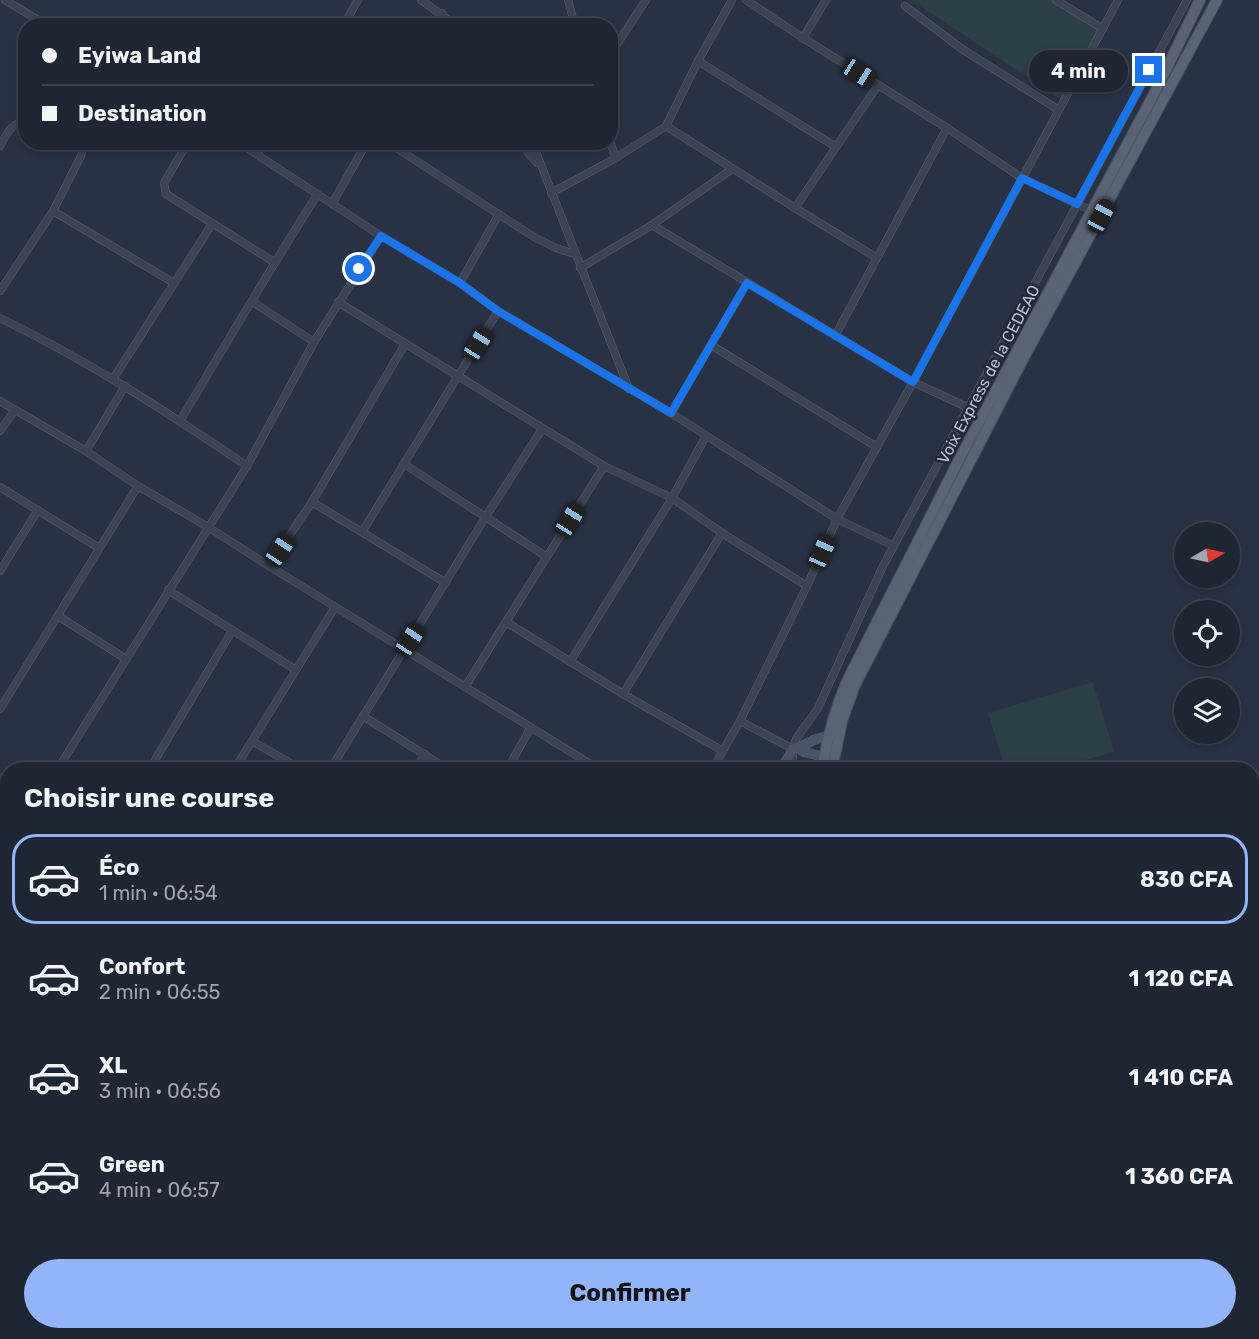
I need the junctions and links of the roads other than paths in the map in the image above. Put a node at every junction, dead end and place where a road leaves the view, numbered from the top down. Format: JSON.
{"nodes":[{"id":1,"x":5,"y":0,"type":"edge"},
{"id":2,"x":358,"y":0,"type":"edge"},
{"id":3,"x":421,"y":0,"type":"edge"},
{"id":4,"x":568,"y":0,"type":"edge"},
{"id":5,"x":646,"y":0,"type":"edge"},
{"id":6,"x":732,"y":0,"type":"edge"},
{"id":7,"x":746,"y":0,"type":"edge"},
{"id":8,"x":826,"y":0,"type":"edge"},
{"id":9,"x":1056,"y":0,"type":"edge"},
{"id":10,"x":1118,"y":0,"type":"edge"},
{"id":11,"x":1217,"y":0,"type":"edge"},
{"id":12,"x":1194,"y":1,"type":"edge"},
{"id":13,"x":905,"y":6,"type":"dead end"},
{"id":14,"x":442,"y":14,"type":"junction"},
{"id":15,"x":35,"y":18,"type":"edge"},
{"id":16,"x":348,"y":18,"type":"edge"},
{"id":17,"x":440,"y":18,"type":"edge"},
{"id":18,"x":447,"y":18,"type":"edge"},
{"id":19,"x":573,"y":18,"type":"edge"},
{"id":20,"x":1103,"y":29,"type":"junction"},
{"id":21,"x":803,"y":38,"type":"junction"},
{"id":22,"x":618,"y":43,"type":"edge"},
{"id":23,"x":698,"y":61,"type":"junction"},
{"id":24,"x":878,"y":85,"type":"junction"},
{"id":25,"x":1059,"y":110,"type":"junction"},
{"id":26,"x":18,"y":123,"type":"edge"},
{"id":27,"x":666,"y":126,"type":"junction"},
{"id":28,"x":947,"y":128,"type":"junction"},
{"id":29,"x":0,"y":146,"type":"edge"},
{"id":30,"x":836,"y":147,"type":"junction"},
{"id":31,"x":83,"y":150,"type":"edge"},
{"id":32,"x":183,"y":150,"type":"edge"},
{"id":33,"x":251,"y":150,"type":"edge"},
{"id":34,"x":260,"y":150,"type":"edge"},
{"id":35,"x":362,"y":150,"type":"edge"},
{"id":36,"x":399,"y":150,"type":"edge"},
{"id":37,"x":526,"y":150,"type":"edge"},
{"id":38,"x":535,"y":150,"type":"edge"},
{"id":39,"x":613,"y":150,"type":"edge"},
{"id":40,"x":257,"y":154,"type":"junction"},
{"id":41,"x":1120,"y":155,"type":"junction"},
{"id":42,"x":616,"y":158,"type":"junction"},
{"id":43,"x":1131,"y":162,"type":"junction"},
{"id":44,"x":541,"y":168,"type":"junction"},
{"id":45,"x":732,"y":169,"type":"junction"},
{"id":46,"x":1022,"y":178,"type":"junction"},
{"id":47,"x":551,"y":193,"type":"junction"},
{"id":48,"x":317,"y":195,"type":"junction"},
{"id":49,"x":332,"y":204,"type":"junction"},
{"id":50,"x":1077,"y":204,"type":"junction"},
{"id":51,"x":795,"y":208,"type":"junction"},
{"id":52,"x":1090,"y":210,"type":"junction"},
{"id":53,"x":53,"y":211,"type":"junction"},
{"id":54,"x":499,"y":214,"type":"junction"},
{"id":55,"x":212,"y":224,"type":"junction"},
{"id":56,"x":652,"y":225,"type":"junction"},
{"id":57,"x":381,"y":236,"type":"junction"},
{"id":58,"x":575,"y":254,"type":"junction"},
{"id":59,"x":878,"y":258,"type":"junction"},
{"id":60,"x":274,"y":262,"type":"junction"},
{"id":61,"x":580,"y":268,"type":"junction"},
{"id":62,"x":174,"y":283,"type":"junction"},
{"id":63,"x":460,"y":283,"type":"junction"},
{"id":64,"x":747,"y":283,"type":"junction"},
{"id":65,"x":0,"y":291,"type":"edge"},
{"id":66,"x":253,"y":302,"type":"junction"},
{"id":67,"x":338,"y":302,"type":"junction"},
{"id":68,"x":498,"y":311,"type":"junction"},
{"id":69,"x":0,"y":318,"type":"edge"},
{"id":70,"x":835,"y":336,"type":"junction"},
{"id":71,"x":314,"y":342,"type":"junction"},
{"id":72,"x":405,"y":344,"type":"junction"},
{"id":73,"x":711,"y":345,"type":"junction"},
{"id":74,"x":457,"y":376,"type":"junction"},
{"id":75,"x":113,"y":379,"type":"junction"},
{"id":76,"x":913,"y":382,"type":"junction"},
{"id":77,"x":125,"y":386,"type":"junction"},
{"id":78,"x":629,"y":389,"type":"junction"},
{"id":79,"x":0,"y":401,"type":"edge"},
{"id":80,"x":969,"y":408,"type":"junction"},
{"id":81,"x":15,"y":410,"type":"junction"},
{"id":82,"x":671,"y":413,"type":"junction"},
{"id":83,"x":180,"y":421,"type":"junction"},
{"id":84,"x":542,"y":429,"type":"junction"},
{"id":85,"x":0,"y":431,"type":"edge"},
{"id":86,"x":706,"y":436,"type":"junction"},
{"id":87,"x":878,"y":447,"type":"junction"},
{"id":88,"x":86,"y":451,"type":"junction"},
{"id":89,"x":404,"y":464,"type":"junction"},
{"id":90,"x":247,"y":466,"type":"junction"},
{"id":91,"x":604,"y":466,"type":"junction"},
{"id":92,"x":138,"y":486,"type":"junction"},
{"id":93,"x":0,"y":487,"type":"edge"},
{"id":94,"x":672,"y":498,"type":"junction"},
{"id":95,"x":945,"y":500,"type":"junction"},
{"id":96,"x":312,"y":502,"type":"junction"},
{"id":97,"x":38,"y":510,"type":"junction"},
{"id":98,"x":485,"y":518,"type":"junction"},
{"id":99,"x":837,"y":519,"type":"junction"},
{"id":100,"x":208,"y":527,"type":"junction"},
{"id":101,"x":362,"y":532,"type":"junction"},
{"id":102,"x":722,"y":534,"type":"junction"},
{"id":103,"x":894,"y":546,"type":"junction"},
{"id":104,"x":99,"y":548,"type":"junction"},
{"id":105,"x":547,"y":557,"type":"junction"},
{"id":106,"x":269,"y":566,"type":"junction"},
{"id":107,"x":0,"y":571,"type":"edge"},
{"id":108,"x":446,"y":583,"type":"junction"},
{"id":109,"x":807,"y":586,"type":"junction"},
{"id":110,"x":168,"y":590,"type":"junction"},
{"id":111,"x":335,"y":607,"type":"junction"},
{"id":112,"x":58,"y":616,"type":"junction"},
{"id":113,"x":507,"y":622,"type":"junction"},
{"id":114,"x":232,"y":631,"type":"junction"},
{"id":115,"x":404,"y":650,"type":"junction"},
{"id":116,"x":126,"y":659,"type":"junction"},
{"id":117,"x":570,"y":662,"type":"junction"},
{"id":118,"x":297,"y":670,"type":"junction"},
{"id":119,"x":465,"y":687,"type":"junction"},
{"id":120,"x":0,"y":692,"type":"edge"},
{"id":121,"x":622,"y":694,"type":"junction"},
{"id":122,"x":8,"y":696,"type":"junction"},
{"id":123,"x":0,"y":709,"type":"edge"},
{"id":124,"x":363,"y":716,"type":"junction"},
{"id":125,"x":740,"y":721,"type":"junction"},
{"id":126,"x":531,"y":727,"type":"junction"},
{"id":127,"x":833,"y":737,"type":"junction"},
{"id":128,"x":252,"y":741,"type":"junction"},
{"id":129,"x":796,"y":748,"type":"junction"},
{"id":130,"x":723,"y":751,"type":"junction"},
{"id":131,"x":425,"y":754,"type":"junction"},
{"id":132,"x":824,"y":757,"type":"junction"},
{"id":133,"x":62,"y":762,"type":"edge"},
{"id":134,"x":154,"y":762,"type":"edge"},
{"id":135,"x":239,"y":762,"type":"edge"},
{"id":136,"x":288,"y":762,"type":"edge"},
{"id":137,"x":335,"y":762,"type":"edge"},
{"id":138,"x":420,"y":762,"type":"edge"},
{"id":139,"x":437,"y":762,"type":"edge"},
{"id":140,"x":511,"y":762,"type":"edge"},
{"id":141,"x":587,"y":762,"type":"edge"},
{"id":142,"x":717,"y":762,"type":"edge"},
{"id":143,"x":786,"y":762,"type":"edge"},
{"id":144,"x":794,"y":762,"type":"edge"},
{"id":145,"x":823,"y":762,"type":"edge"},
{"id":146,"x":832,"y":762,"type":"edge"}],
"edges":[{"from":1,"to":15,"type":"street"},
{"from":2,"to":16,"type":"street"},
{"from":3,"to":14,"type":"street"},
{"from":4,"to":19,"type":"street"},
{"from":5,"to":22,"type":"street"},
{"from":6,"to":23,"type":"street"},
{"from":7,"to":21,"type":"street"},
{"from":8,"to":21,"type":"street"},
{"from":9,"to":20,"type":"street"},
{"from":10,"to":20,"type":"street"},
{"from":11,"to":43,"type":"main road"},
{"from":12,"to":41,"type":"main road","name":"Voix Express de la CEDEAO"},
{"from":12,"to":50,"type":"street"},
{"from":13,"to":25,"type":"street"},
{"from":14,"to":17,"type":"street"},
{"from":14,"to":18,"type":"street"},
{"from":20,"to":25,"type":"street"},
{"from":21,"to":24,"type":"street"},
{"from":23,"to":27,"type":"street"},
{"from":23,"to":30,"type":"street"},
{"from":24,"to":28,"type":"street"},
{"from":24,"to":30,"type":"street"},
{"from":25,"to":46,"type":"street"},
{"from":26,"to":29,"type":"street"},
{"from":27,"to":42,"type":"street"},
{"from":27,"to":45,"type":"street"},
{"from":28,"to":46,"type":"street"},
{"from":28,"to":59,"type":"street"},
{"from":30,"to":51,"type":"street"},
{"from":31,"to":53,"type":"street"},
{"from":32,"to":55,"type":"street"},
{"from":33,"to":40,"type":"street"},
{"from":34,"to":40,"type":"street"},
{"from":35,"to":49,"type":"street"},
{"from":36,"to":54,"type":"street"},
{"from":37,"to":44,"type":"street"},
{"from":38,"to":44,"type":"street"},
{"from":39,"to":42,"type":"street"},
{"from":40,"to":48,"type":"street"},
{"from":41,"to":43,"type":"main road"},
{"from":41,"to":52,"type":"main road","name":"Voix Express de la CEDEAO"},
{"from":42,"to":47,"type":"street"},
{"from":43,"to":95,"type":"main road"},
{"from":44,"to":47,"type":"street"},
{"from":45,"to":51,"type":"street"},
{"from":45,"to":56,"type":"street"},
{"from":46,"to":50,"type":"street"},
{"from":46,"to":76,"type":"street"},
{"from":47,"to":58,"type":"street"},
{"from":48,"to":49,"type":"street"},
{"from":48,"to":60,"type":"street"},
{"from":49,"to":57,"type":"street"},
{"from":50,"to":52,"type":"street"},
{"from":50,"to":80,"type":"street"},
{"from":51,"to":59,"type":"street"},
{"from":52,"to":95,"type":"main road","name":"Voix Express de la CEDEAO"},
{"from":53,"to":62,"type":"street"},
{"from":53,"to":65,"type":"street"},
{"from":54,"to":58,"type":"street"},
{"from":54,"to":63,"type":"street"},
{"from":55,"to":60,"type":"street"},
{"from":55,"to":62,"type":"street"},
{"from":56,"to":61,"type":"street"},
{"from":56,"to":64,"type":"street"},
{"from":57,"to":63,"type":"street"},
{"from":57,"to":67,"type":"street"},
{"from":58,"to":61,"type":"street"},
{"from":59,"to":70,"type":"street"},
{"from":60,"to":66,"type":"street"},
{"from":61,"to":78,"type":"street"},
{"from":62,"to":75,"type":"street"},
{"from":63,"to":68,"type":"street"},
{"from":64,"to":70,"type":"street"},
{"from":64,"to":73,"type":"street"},
{"from":66,"to":71,"type":"street"},
{"from":66,"to":83,"type":"street"},
{"from":67,"to":71,"type":"street"},
{"from":67,"to":72,"type":"street"},
{"from":68,"to":74,"type":"street"},
{"from":68,"to":78,"type":"street"},
{"from":69,"to":75,"type":"street"},
{"from":70,"to":76,"type":"street"},
{"from":71,"to":90,"type":"street"},
{"from":72,"to":74,"type":"street"},
{"from":72,"to":96,"type":"street"},
{"from":73,"to":82,"type":"street"},
{"from":73,"to":87,"type":"street"},
{"from":74,"to":84,"type":"street"},
{"from":74,"to":89,"type":"street"},
{"from":75,"to":77,"type":"street"},
{"from":76,"to":80,"type":"street"},
{"from":76,"to":87,"type":"street"},
{"from":77,"to":83,"type":"street"},
{"from":77,"to":88,"type":"street"},
{"from":78,"to":82,"type":"street"},
{"from":79,"to":81,"type":"street"},
{"from":80,"to":103,"type":"street"},
{"from":81,"to":85,"type":"street"},
{"from":81,"to":88,"type":"street"},
{"from":82,"to":86,"type":"street"},
{"from":83,"to":90,"type":"street"},
{"from":84,"to":91,"type":"street"},
{"from":84,"to":98,"type":"street"},
{"from":86,"to":94,"type":"street"},
{"from":86,"to":99,"type":"street"},
{"from":87,"to":99,"type":"street"},
{"from":88,"to":92,"type":"street"},
{"from":89,"to":98,"type":"street"},
{"from":89,"to":101,"type":"street"},
{"from":90,"to":100,"type":"street"},
{"from":91,"to":94,"type":"street"},
{"from":91,"to":105,"type":"street"},
{"from":92,"to":100,"type":"street"},
{"from":92,"to":104,"type":"street"},
{"from":93,"to":97,"type":"street"},
{"from":94,"to":102,"type":"street"},
{"from":94,"to":117,"type":"street"},
{"from":95,"to":127,"type":"main road"},
{"from":96,"to":101,"type":"street"},
{"from":96,"to":106,"type":"street"},
{"from":97,"to":104,"type":"street"},
{"from":97,"to":107,"type":"street"},
{"from":98,"to":105,"type":"street"},
{"from":98,"to":108,"type":"street"},
{"from":99,"to":103,"type":"street"},
{"from":99,"to":109,"type":"street"},
{"from":100,"to":106,"type":"street"},
{"from":100,"to":110,"type":"street"},
{"from":101,"to":108,"type":"street"},
{"from":102,"to":109,"type":"street"},
{"from":102,"to":121,"type":"street"},
{"from":103,"to":129,"type":"street"},
{"from":104,"to":112,"type":"street"},
{"from":105,"to":113,"type":"street"},
{"from":106,"to":111,"type":"street"},
{"from":108,"to":115,"type":"street"},
{"from":109,"to":125,"type":"street"},
{"from":110,"to":114,"type":"street"},
{"from":110,"to":116,"type":"street"},
{"from":111,"to":115,"type":"street"},
{"from":111,"to":118,"type":"street"},
{"from":112,"to":116,"type":"street"},
{"from":112,"to":122,"type":"street"},
{"from":113,"to":117,"type":"street"},
{"from":113,"to":119,"type":"street"},
{"from":114,"to":118,"type":"street"},
{"from":114,"to":134,"type":"street"},
{"from":115,"to":119,"type":"street"},
{"from":115,"to":124,"type":"street"},
{"from":116,"to":133,"type":"street"},
{"from":117,"to":121,"type":"street"},
{"from":118,"to":128,"type":"street"},
{"from":119,"to":126,"type":"street"},
{"from":120,"to":122,"type":"street"},
{"from":121,"to":130,"type":"street"},
{"from":122,"to":123,"type":"street"},
{"from":124,"to":131,"type":"street"},
{"from":124,"to":137,"type":"street"},
{"from":125,"to":129,"type":"street"},
{"from":125,"to":130,"type":"street"},
{"from":126,"to":140,"type":"street"},
{"from":126,"to":141,"type":"street"},
{"from":127,"to":129,"type":"street"},
{"from":127,"to":132,"type":"main road"},
{"from":127,"to":146,"type":"main road"},
{"from":128,"to":135,"type":"street"},
{"from":128,"to":136,"type":"street"},
{"from":129,"to":132,"type":"street"},
{"from":129,"to":143,"type":"street"},
{"from":129,"to":144,"type":"street"},
{"from":130,"to":142,"type":"street"},
{"from":131,"to":138,"type":"street"},
{"from":131,"to":139,"type":"street"},
{"from":132,"to":145,"type":"main road"}]}
